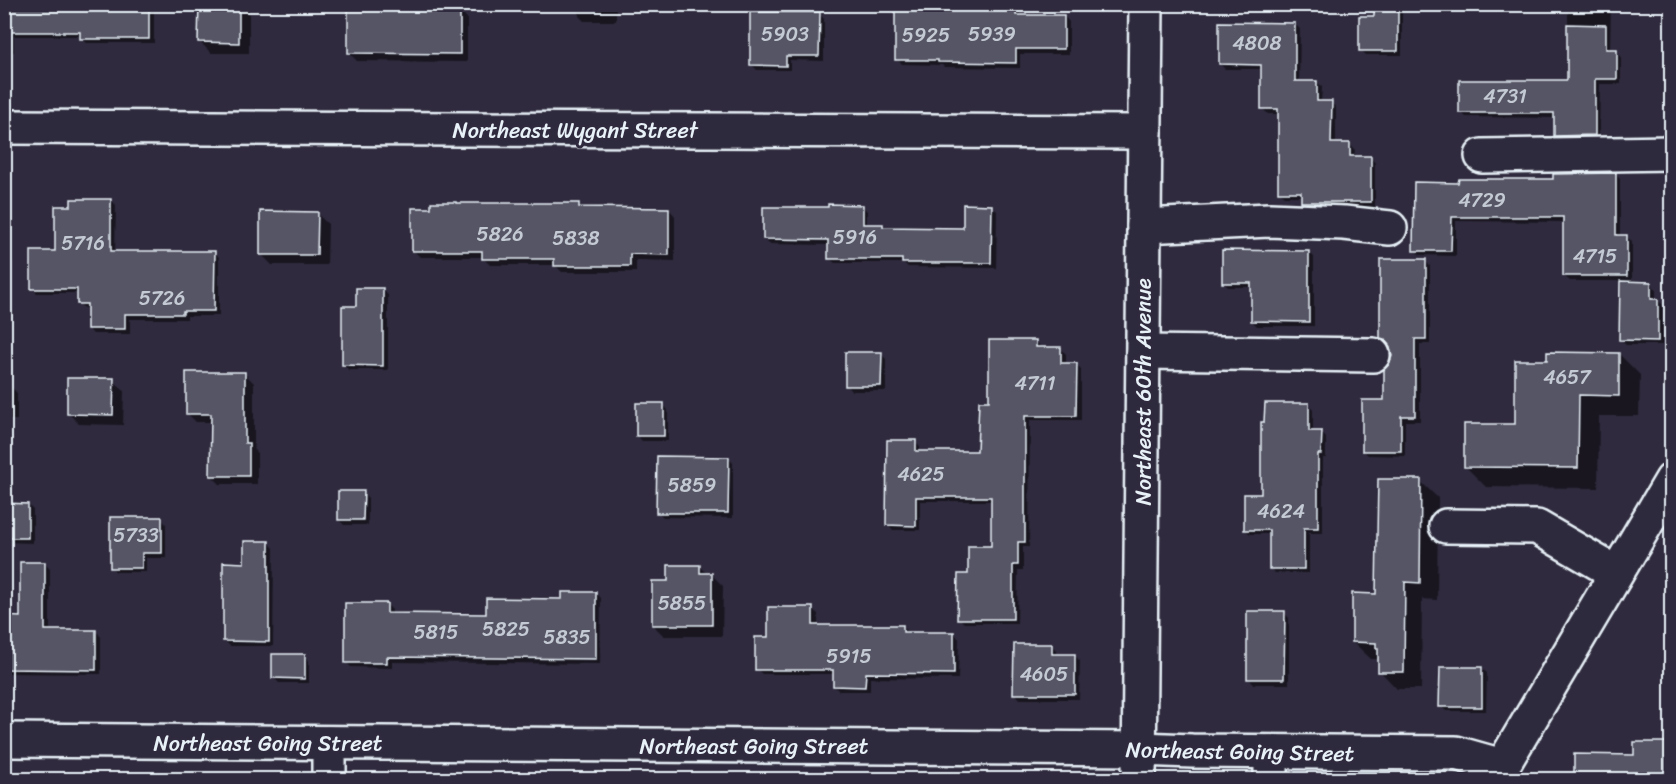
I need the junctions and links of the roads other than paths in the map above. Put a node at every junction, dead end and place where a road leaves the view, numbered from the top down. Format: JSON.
{"nodes":[{"id":1,"x":1146,"y":4,"type":"edge"},
{"id":2,"x":4,"y":128,"type":"edge"},
{"id":3,"x":1145,"y":132,"type":"junction"},
{"id":4,"x":1671,"y":153,"type":"edge"},
{"id":5,"x":1482,"y":156,"type":"dead end"},
{"id":6,"x":1144,"y":226,"type":"junction"},
{"id":7,"x":1390,"y":228,"type":"dead end"},
{"id":8,"x":1143,"y":352,"type":"junction"},
{"id":9,"x":1373,"y":355,"type":"dead end"},
{"id":10,"x":1671,"y":483,"type":"edge"},
{"id":11,"x":1446,"y":526,"type":"dead end"},
{"id":12,"x":1616,"y":573,"type":"junction"},
{"id":13,"x":4,"y":740,"type":"edge"},
{"id":14,"x":329,"y":743,"type":"junction"},
{"id":15,"x":1140,"y":764,"type":"edge"},
{"id":16,"x":1271,"y":766,"type":"edge"},
{"id":17,"x":1498,"y":773,"type":"edge"},
{"id":18,"x":329,"y":780,"type":"edge"}],
"edges":[{"from":1,"to":3,"type":"street","name":"Northeast 60th Avenue"},
{"from":2,"to":3,"type":"street","name":"Northeast Wygant Street"},
{"from":3,"to":6,"type":"street","name":"Northeast 60th Avenue"},
{"from":4,"to":5,"type":"street"},
{"from":6,"to":7,"type":"street"},
{"from":6,"to":8,"type":"street","name":"Northeast 60th Avenue"},
{"from":8,"to":9,"type":"street"},
{"from":8,"to":15,"type":"street","name":"Northeast 60th Avenue"},
{"from":10,"to":12,"type":"street"},
{"from":11,"to":12,"type":"street"},
{"from":12,"to":17,"type":"street"},
{"from":13,"to":14,"type":"street","name":"Northeast Going Street"},
{"from":14,"to":15,"type":"street","name":"Northeast Going Street"},
{"from":14,"to":18,"type":"street"},
{"from":15,"to":16,"type":"street","name":"Northeast Going Street"},
{"from":16,"to":17,"type":"street","name":"Northeast Going Street"}]}
